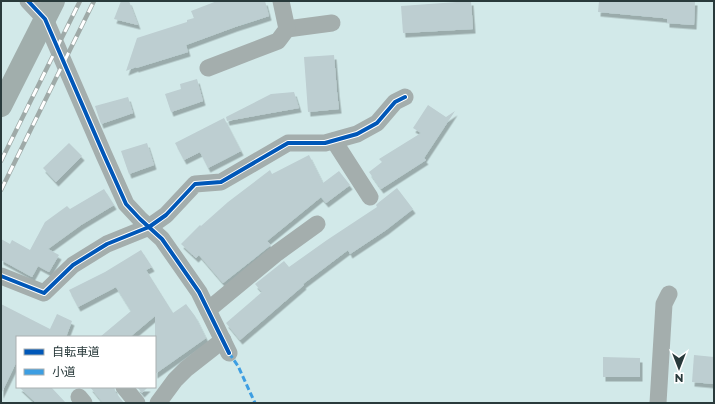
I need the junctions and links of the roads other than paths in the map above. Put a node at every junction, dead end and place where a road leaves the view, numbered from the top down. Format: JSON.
{"nodes":[{"id":1,"x":28,"y":1,"type":"edge"},
{"id":2,"x":281,"y":1,"type":"edge"},
{"id":3,"x":49,"y":10,"type":"edge"},
{"id":4,"x":332,"y":23,"type":"dead end"},
{"id":5,"x":287,"y":29,"type":"junction"},
{"id":6,"x":208,"y":68,"type":"dead end"},
{"id":7,"x":405,"y":97,"type":"dead end"},
{"id":8,"x":1,"y":106,"type":"edge"},
{"id":9,"x":334,"y":141,"type":"junction"},
{"id":10,"x":370,"y":198,"type":"dead end"},
{"id":11,"x":317,"y":224,"type":"dead end"},
{"id":12,"x":149,"y":227,"type":"junction"},
{"id":13,"x":1,"y":276,"type":"edge"},
{"id":14,"x":669,"y":294,"type":"dead end"},
{"id":15,"x":208,"y":310,"type":"junction"},
{"id":16,"x":125,"y":388,"type":"edge"},
{"id":17,"x":137,"y":403,"type":"edge"},
{"id":18,"x":158,"y":403,"type":"edge"},
{"id":19,"x":658,"y":403,"type":"edge"}],
"edges":[{"from":1,"to":3,"type":"street"},
{"from":2,"to":5,"type":"street"},
{"from":3,"to":8,"type":"street"},
{"from":3,"to":12,"type":"street"},
{"from":4,"to":5,"type":"street"},
{"from":5,"to":6,"type":"street"},
{"from":7,"to":9,"type":"street"},
{"from":9,"to":10,"type":"street"},
{"from":9,"to":12,"type":"street"},
{"from":11,"to":15,"type":"street"},
{"from":12,"to":13,"type":"street"},
{"from":12,"to":15,"type":"street"},
{"from":14,"to":19,"type":"street"},
{"from":15,"to":18,"type":"street"},
{"from":16,"to":17,"type":"street"}]}
